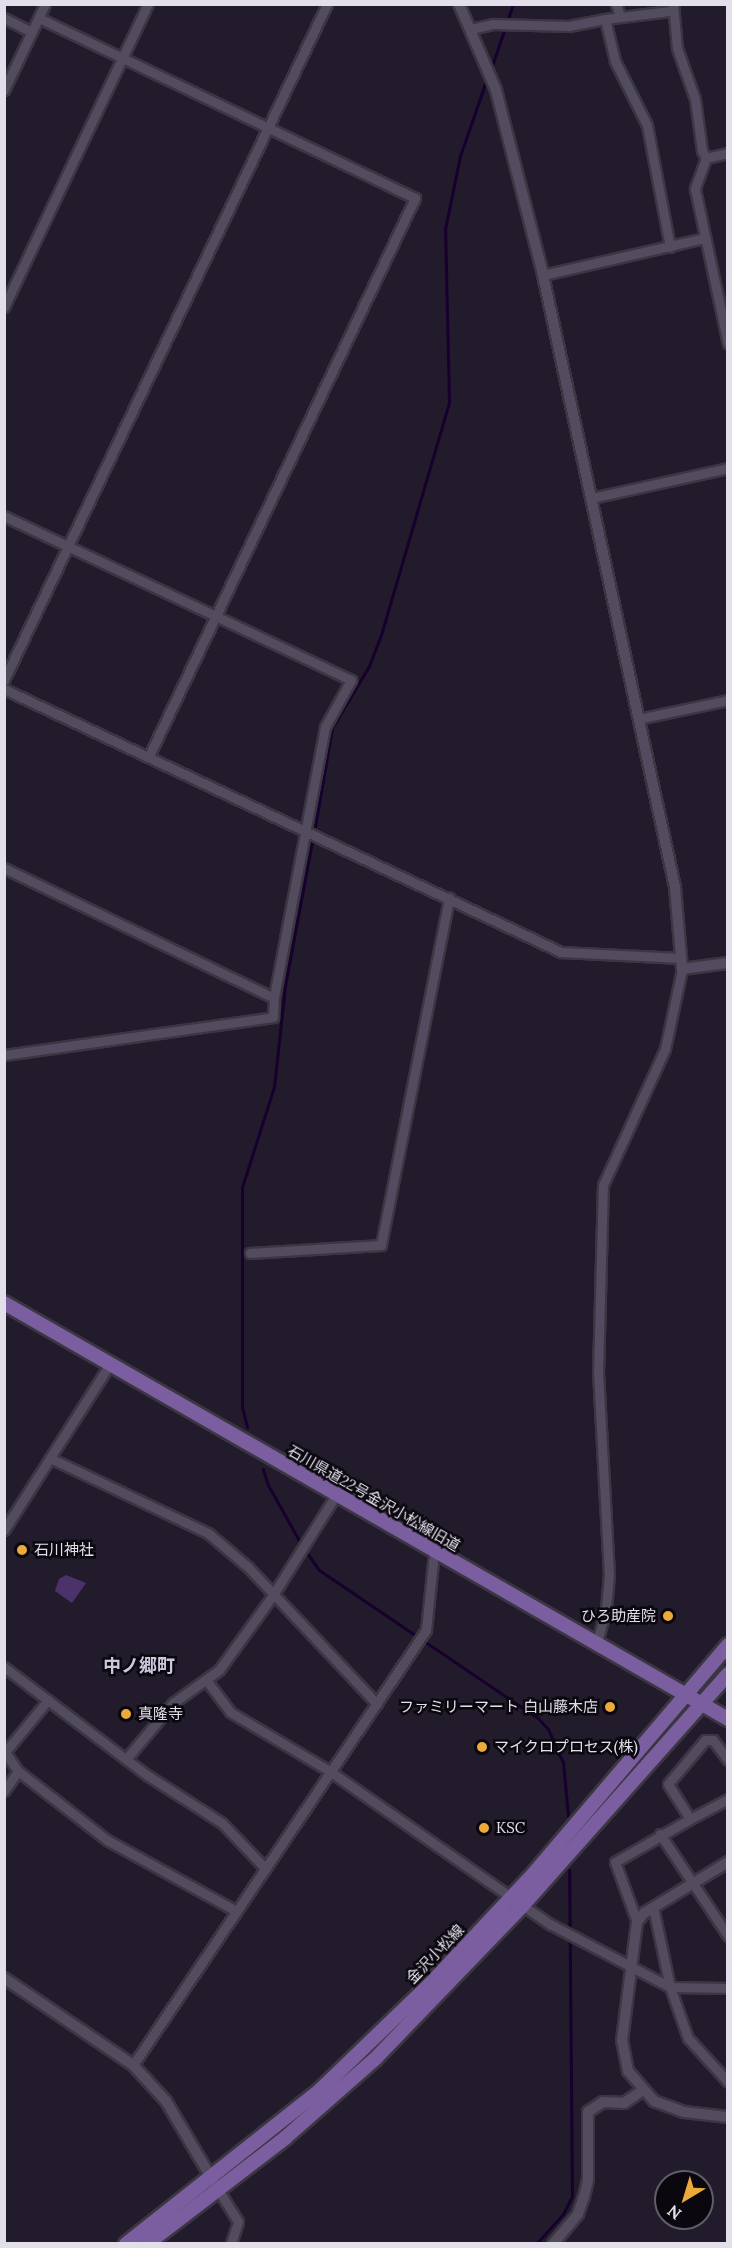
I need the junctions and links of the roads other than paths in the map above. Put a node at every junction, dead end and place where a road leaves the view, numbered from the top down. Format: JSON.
{"nodes":[{"id":1,"x":45,"y":4,"type":"edge"},
{"id":2,"x":148,"y":4,"type":"edge"},
{"id":3,"x":327,"y":4,"type":"edge"},
{"id":4,"x":459,"y":4,"type":"edge"},
{"id":5,"x":616,"y":4,"type":"edge"},
{"id":6,"x":671,"y":8,"type":"edge"},
{"id":7,"x":620,"y":16,"type":"junction"},
{"id":8,"x":4,"y":18,"type":"edge"},
{"id":9,"x":39,"y":18,"type":"junction"},
{"id":10,"x":605,"y":19,"type":"junction"},
{"id":11,"x":471,"y":28,"type":"junction"},
{"id":12,"x":32,"y":32,"type":"junction"},
{"id":13,"x":123,"y":58,"type":"junction"},
{"id":14,"x":4,"y":90,"type":"edge"},
{"id":15,"x":268,"y":126,"type":"junction"},
{"id":16,"x":728,"y":153,"type":"edge"},
{"id":17,"x":706,"y":158,"type":"junction"},
{"id":18,"x":704,"y":238,"type":"junction"},
{"id":19,"x":670,"y":248,"type":"junction"},
{"id":20,"x":543,"y":275,"type":"junction"},
{"id":21,"x":4,"y":307,"type":"edge"},
{"id":22,"x":728,"y":344,"type":"edge"},
{"id":23,"x":728,"y":468,"type":"edge"},
{"id":24,"x":592,"y":498,"type":"junction"},
{"id":25,"x":4,"y":516,"type":"edge"},
{"id":26,"x":70,"y":547,"type":"junction"},
{"id":27,"x":217,"y":616,"type":"junction"},
{"id":28,"x":4,"y":680,"type":"edge"},
{"id":29,"x":4,"y":689,"type":"edge"},
{"id":30,"x":728,"y":700,"type":"edge"},
{"id":31,"x":638,"y":719,"type":"junction"},
{"id":32,"x":149,"y":756,"type":"junction"},
{"id":33,"x":304,"y":829,"type":"junction"},
{"id":34,"x":4,"y":868,"type":"edge"},
{"id":35,"x":448,"y":898,"type":"junction"},
{"id":36,"x":728,"y":963,"type":"edge"},
{"id":37,"x":681,"y":964,"type":"junction"},
{"id":38,"x":274,"y":998,"type":"junction"},
{"id":39,"x":4,"y":1055,"type":"edge"},
{"id":40,"x":250,"y":1253,"type":"dead end"},
{"id":41,"x":4,"y":1303,"type":"edge"},
{"id":42,"x":110,"y":1364,"type":"junction"},
{"id":43,"x":50,"y":1458,"type":"junction"},
{"id":44,"x":336,"y":1495,"type":"junction"},
{"id":45,"x":4,"y":1530,"type":"edge"},
{"id":46,"x":434,"y":1552,"type":"junction"},
{"id":47,"x":273,"y":1595,"type":"junction"},
{"id":48,"x":728,"y":1645,"type":"edge"},
{"id":49,"x":596,"y":1646,"type":"junction"},
{"id":50,"x":4,"y":1667,"type":"edge"},
{"id":51,"x":728,"y":1674,"type":"edge"},
{"id":52,"x":207,"y":1681,"type":"junction"},
{"id":53,"x":686,"y":1696,"type":"junction"},
{"id":54,"x":48,"y":1700,"type":"junction"},
{"id":55,"x":377,"y":1704,"type":"junction"},
{"id":56,"x":703,"y":1705,"type":"junction"},
{"id":57,"x":728,"y":1719,"type":"edge"},
{"id":58,"x":126,"y":1759,"type":"junction"},
{"id":59,"x":728,"y":1760,"type":"edge"},
{"id":60,"x":18,"y":1771,"type":"junction"},
{"id":61,"x":331,"y":1772,"type":"junction"},
{"id":62,"x":4,"y":1791,"type":"edge"},
{"id":63,"x":728,"y":1799,"type":"edge"},
{"id":64,"x":690,"y":1819,"type":"junction"},
{"id":65,"x":660,"y":1834,"type":"junction"},
{"id":66,"x":728,"y":1862,"type":"edge"},
{"id":67,"x":265,"y":1868,"type":"junction"},
{"id":68,"x":695,"y":1882,"type":"junction"},
{"id":69,"x":512,"y":1896,"type":"junction"},
{"id":70,"x":523,"y":1905,"type":"junction"},
{"id":71,"x":653,"y":1907,"type":"junction"},
{"id":72,"x":236,"y":1911,"type":"junction"},
{"id":73,"x":637,"y":1922,"type":"junction"},
{"id":74,"x":728,"y":1936,"type":"edge"},
{"id":75,"x":630,"y":1968,"type":"junction"},
{"id":76,"x":4,"y":1978,"type":"edge"},
{"id":77,"x":670,"y":1987,"type":"junction"},
{"id":78,"x":728,"y":1988,"type":"edge"},
{"id":79,"x":133,"y":2065,"type":"junction"},
{"id":80,"x":728,"y":2082,"type":"edge"},
{"id":81,"x":642,"y":2091,"type":"junction"},
{"id":82,"x":728,"y":2117,"type":"edge"},
{"id":83,"x":216,"y":2185,"type":"junction"},
{"id":84,"x":126,"y":2244,"type":"edge"},
{"id":85,"x":147,"y":2244,"type":"edge"},
{"id":86,"x":231,"y":2244,"type":"edge"},
{"id":87,"x":553,"y":2244,"type":"edge"}],
"edges":[{"from":1,"to":9,"type":"street"},
{"from":2,"to":13,"type":"street"},
{"from":3,"to":15,"type":"street"},
{"from":4,"to":11,"type":"street"},
{"from":5,"to":7,"type":"street"},
{"from":6,"to":7,"type":"street"},
{"from":6,"to":17,"type":"street"},
{"from":7,"to":10,"type":"street"},
{"from":8,"to":12,"type":"street"},
{"from":9,"to":12,"type":"street"},
{"from":9,"to":13,"type":"street"},
{"from":10,"to":11,"type":"street"},
{"from":10,"to":19,"type":"street"},
{"from":11,"to":20,"type":"street"},
{"from":12,"to":14,"type":"street"},
{"from":13,"to":15,"type":"street"},
{"from":13,"to":21,"type":"street"},
{"from":15,"to":26,"type":"street"},
{"from":15,"to":27,"type":"street"},
{"from":16,"to":17,"type":"street"},
{"from":17,"to":18,"type":"street"},
{"from":18,"to":19,"type":"street"},
{"from":18,"to":22,"type":"street"},
{"from":19,"to":20,"type":"street"},
{"from":20,"to":24,"type":"street"},
{"from":23,"to":24,"type":"street"},
{"from":24,"to":31,"type":"street"},
{"from":25,"to":26,"type":"street"},
{"from":26,"to":27,"type":"street"},
{"from":26,"to":28,"type":"street"},
{"from":27,"to":32,"type":"street"},
{"from":27,"to":33,"type":"street"},
{"from":29,"to":32,"type":"street"},
{"from":30,"to":31,"type":"street"},
{"from":31,"to":37,"type":"street"},
{"from":32,"to":33,"type":"street"},
{"from":33,"to":35,"type":"street"},
{"from":33,"to":38,"type":"street"},
{"from":34,"to":38,"type":"street"},
{"from":35,"to":37,"type":"street"},
{"from":35,"to":40,"type":"street"},
{"from":36,"to":37,"type":"street"},
{"from":37,"to":49,"type":"street"},
{"from":38,"to":39,"type":"street"},
{"from":41,"to":42,"type":"main road","name":"石川県道22号金沢小松線旧道"},
{"from":42,"to":43,"type":"street"},
{"from":42,"to":44,"type":"main road","name":"石川県道22号金沢小松線旧道"},
{"from":43,"to":45,"type":"street"},
{"from":43,"to":47,"type":"street"},
{"from":44,"to":46,"type":"main road","name":"石川県道22号金沢小松線旧道"},
{"from":44,"to":47,"type":"street"},
{"from":46,"to":49,"type":"main road","name":"石川県道22号金沢小松線旧道"},
{"from":46,"to":55,"type":"street"},
{"from":47,"to":52,"type":"street"},
{"from":47,"to":55,"type":"street"},
{"from":48,"to":53,"type":"main road","name":"金沢小松線"},
{"from":49,"to":53,"type":"main road","name":"石川県道22号金沢小松線旧道"},
{"from":50,"to":54,"type":"street"},
{"from":51,"to":56,"type":"main road","name":"金沢小松線"},
{"from":52,"to":58,"type":"street"},
{"from":52,"to":61,"type":"street"},
{"from":53,"to":56,"type":"main road","name":"石川県道22号金沢小松線旧道"},
{"from":53,"to":69,"type":"main road","name":"金沢小松線"},
{"from":54,"to":58,"type":"street"},
{"from":54,"to":60,"type":"street"},
{"from":55,"to":61,"type":"street"},
{"from":56,"to":57,"type":"main road","name":"石川県道22号金沢小松線旧道"},
{"from":56,"to":70,"type":"main road","name":"金沢小松線"},
{"from":58,"to":67,"type":"street"},
{"from":59,"to":64,"type":"street"},
{"from":60,"to":62,"type":"street"},
{"from":60,"to":72,"type":"street"},
{"from":61,"to":67,"type":"street"},
{"from":61,"to":69,"type":"street"},
{"from":63,"to":64,"type":"street"},
{"from":64,"to":65,"type":"street"},
{"from":65,"to":68,"type":"street"},
{"from":65,"to":73,"type":"street"},
{"from":66,"to":68,"type":"street"},
{"from":67,"to":72,"type":"street"},
{"from":68,"to":71,"type":"street"},
{"from":68,"to":74,"type":"street"},
{"from":69,"to":70,"type":"street"},
{"from":69,"to":83,"type":"main road","name":"金沢小松線"},
{"from":70,"to":75,"type":"street"},
{"from":70,"to":83,"type":"main road","name":"金沢小松線"},
{"from":71,"to":73,"type":"street"},
{"from":71,"to":77,"type":"street"},
{"from":72,"to":79,"type":"street"},
{"from":73,"to":75,"type":"street"},
{"from":75,"to":77,"type":"street"},
{"from":75,"to":81,"type":"street"},
{"from":76,"to":79,"type":"street"},
{"from":77,"to":78,"type":"street"},
{"from":77,"to":80,"type":"street"},
{"from":79,"to":83,"type":"street"},
{"from":81,"to":82,"type":"street"},
{"from":81,"to":87,"type":"street"},
{"from":83,"to":84,"type":"main road","name":"金沢小松線"},
{"from":83,"to":85,"type":"main road","name":"金沢小松線"},
{"from":83,"to":86,"type":"street"}]}
